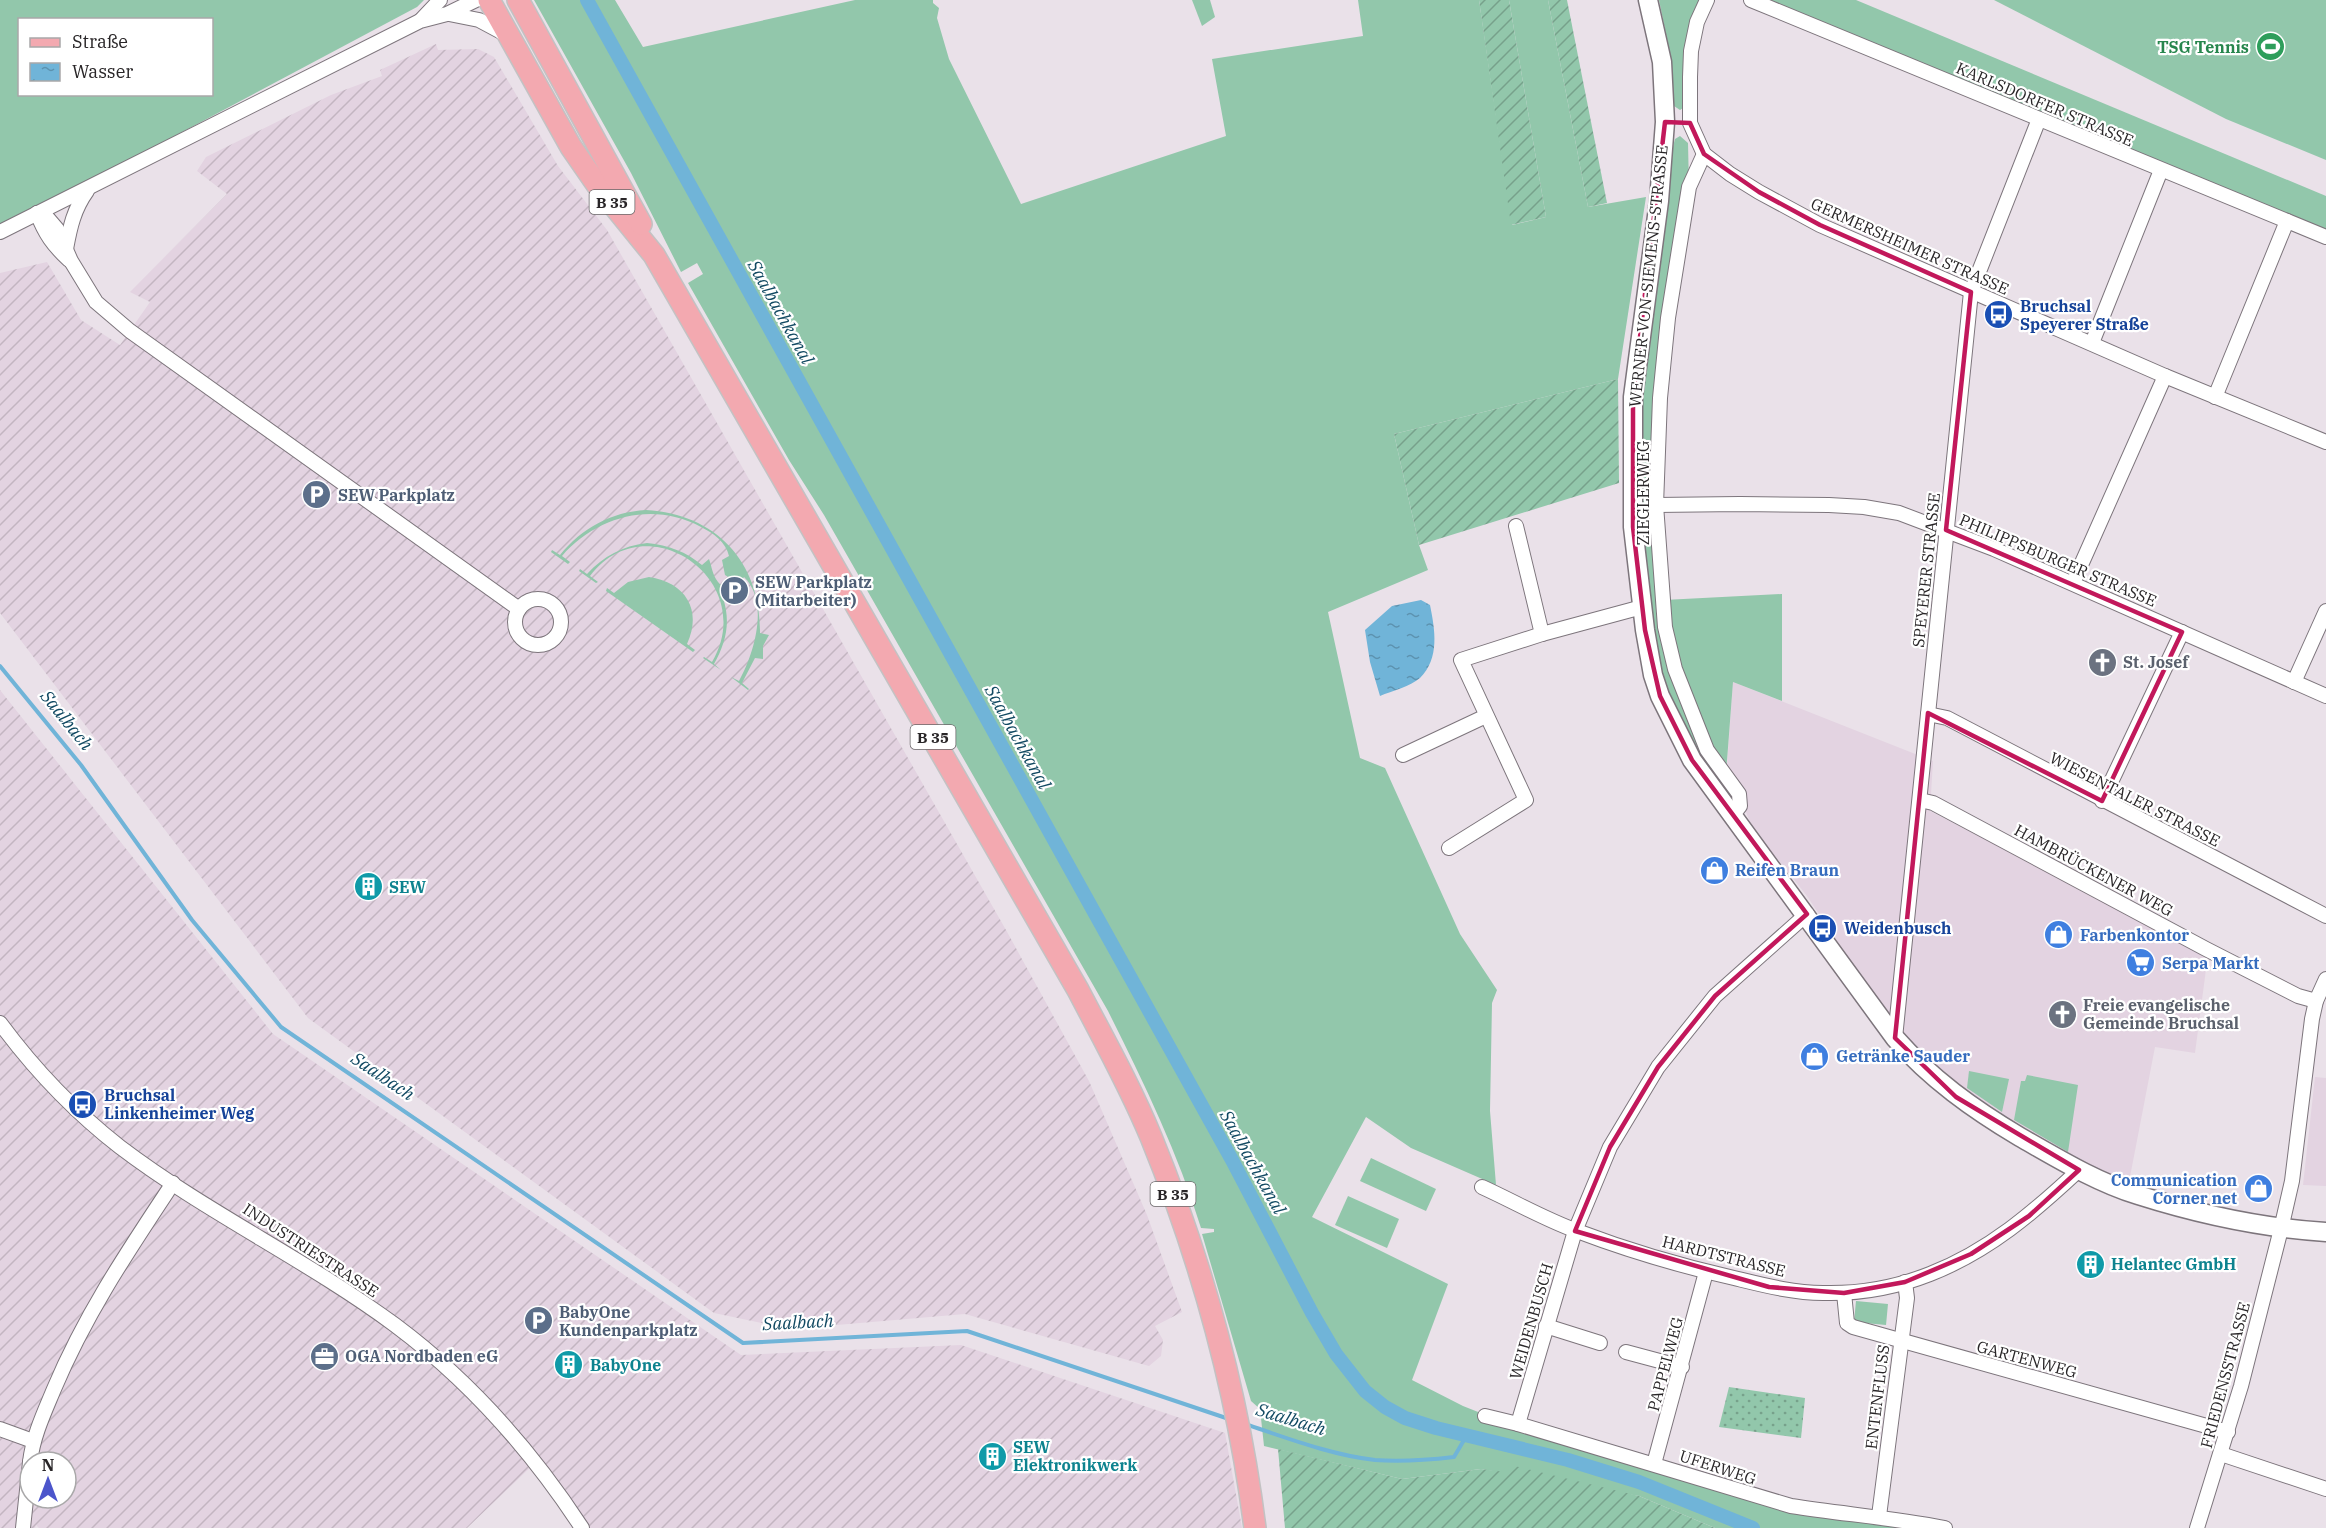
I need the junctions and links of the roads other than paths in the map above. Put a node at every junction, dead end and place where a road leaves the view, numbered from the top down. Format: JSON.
{"nodes":[{"id":1,"x":440,"y":0,"type":"edge"},
{"id":2,"x":476,"y":0,"type":"edge"},
{"id":3,"x":489,"y":0,"type":"edge"},
{"id":4,"x":518,"y":0,"type":"edge"},
{"id":5,"x":1648,"y":0,"type":"edge"},
{"id":6,"x":1707,"y":0,"type":"edge"},
{"id":7,"x":1751,"y":0,"type":"edge"},
{"id":8,"x":447,"y":14,"type":"junction"},
{"id":9,"x":420,"y":21,"type":"junction"},
{"id":10,"x":508,"y":35,"type":"junction"},
{"id":11,"x":2038,"y":119,"type":"junction"},
{"id":12,"x":1665,"y":122,"type":"junction"},
{"id":13,"x":1690,"y":123,"type":"junction"},
{"id":14,"x":1704,"y":154,"type":"junction"},
{"id":15,"x":2161,"y":170,"type":"junction"},
{"id":16,"x":89,"y":189,"type":"junction"},
{"id":17,"x":37,"y":213,"type":"junction"},
{"id":18,"x":2287,"y":221,"type":"junction"},
{"id":19,"x":0,"y":232,"type":"edge"},
{"id":20,"x":2326,"y":237,"type":"edge"},
{"id":21,"x":68,"y":255,"type":"junction"},
{"id":22,"x":654,"y":255,"type":"junction"},
{"id":23,"x":1971,"y":292,"type":"junction"},
{"id":24,"x":2092,"y":343,"type":"junction"},
{"id":25,"x":2165,"y":376,"type":"junction"},
{"id":26,"x":2215,"y":396,"type":"junction"},
{"id":27,"x":2326,"y":442,"type":"edge"},
{"id":28,"x":1656,"y":505,"type":"junction"},
{"id":29,"x":1516,"y":526,"type":"dead end"},
{"id":30,"x":1946,"y":530,"type":"junction"},
{"id":31,"x":2073,"y":583,"type":"junction"},
{"id":32,"x":1642,"y":607,"type":"junction"},
{"id":33,"x":519,"y":609,"type":"dead end"},
{"id":34,"x":2326,"y":611,"type":"edge"},
{"id":35,"x":2182,"y":632,"type":"junction"},
{"id":36,"x":1542,"y":634,"type":"junction"},
{"id":37,"x":2294,"y":682,"type":"junction"},
{"id":38,"x":2326,"y":696,"type":"edge"},
{"id":39,"x":1928,"y":714,"type":"junction"},
{"id":40,"x":1486,"y":716,"type":"junction"},
{"id":41,"x":1403,"y":755,"type":"dead end"},
{"id":42,"x":1920,"y":800,"type":"junction"},
{"id":43,"x":2102,"y":801,"type":"junction"},
{"id":44,"x":1732,"y":816,"type":"junction"},
{"id":45,"x":1449,"y":848,"type":"dead end"},
{"id":46,"x":1807,"y":914,"type":"junction"},
{"id":47,"x":2326,"y":916,"type":"edge"},
{"id":48,"x":2326,"y":979,"type":"edge"},
{"id":49,"x":2316,"y":1001,"type":"junction"},
{"id":50,"x":0,"y":1023,"type":"edge"},
{"id":51,"x":1895,"y":1038,"type":"junction"},
{"id":52,"x":2079,"y":1170,"type":"junction"},
{"id":53,"x":173,"y":1183,"type":"junction"},
{"id":54,"x":1482,"y":1187,"type":"dead end"},
{"id":55,"x":2281,"y":1229,"type":"junction"},
{"id":56,"x":1575,"y":1231,"type":"junction"},
{"id":57,"x":2326,"y":1232,"type":"edge"},
{"id":58,"x":1706,"y":1272,"type":"junction"},
{"id":59,"x":1905,"y":1282,"type":"junction"},
{"id":60,"x":1844,"y":1293,"type":"junction"},
{"id":61,"x":1546,"y":1326,"type":"junction"},
{"id":62,"x":1901,"y":1341,"type":"junction"},
{"id":63,"x":1600,"y":1343,"type":"dead end"},
{"id":64,"x":1626,"y":1352,"type":"dead end"},
{"id":65,"x":1682,"y":1367,"type":"junction"},
{"id":66,"x":1485,"y":1416,"type":"dead end"},
{"id":67,"x":1518,"y":1424,"type":"junction"},
{"id":68,"x":0,"y":1429,"type":"edge"},
{"id":69,"x":2228,"y":1432,"type":"junction"},
{"id":70,"x":33,"y":1441,"type":"junction"},
{"id":71,"x":32,"y":1450,"type":"edge"},
{"id":72,"x":2222,"y":1454,"type":"junction"},
{"id":73,"x":1654,"y":1464,"type":"junction"},
{"id":74,"x":2326,"y":1489,"type":"edge"},
{"id":75,"x":25,"y":1510,"type":"edge"},
{"id":76,"x":1879,"y":1516,"type":"junction"},
{"id":77,"x":23,"y":1528,"type":"edge"},
{"id":78,"x":582,"y":1528,"type":"edge"},
{"id":79,"x":1255,"y":1528,"type":"edge"},
{"id":80,"x":1945,"y":1528,"type":"edge"},
{"id":81,"x":2197,"y":1528,"type":"edge"}],
"edges":[{"from":1,"to":9,"type":"street"},
{"from":2,"to":8,"type":"street"},
{"from":3,"to":10,"type":"main road","number":"B 35"},
{"from":4,"to":22,"type":"main road","number":"B 35"},
{"from":5,"to":12,"type":"main road","name":"WERNER-VON-SIEMENS-STRASSE"},
{"from":6,"to":13,"type":"street","name":"GERMERSHEIMER STRASSE"},
{"from":7,"to":11,"type":"street","name":"KARLSDORFER STRASSE"},
{"from":8,"to":9,"type":"street"},
{"from":8,"to":10,"type":"street"},
{"from":9,"to":16,"type":"street"},
{"from":10,"to":22,"type":"main road","number":"B 35"},
{"from":11,"to":15,"type":"street","name":"KARLSDORFER STRASSE"},
{"from":11,"to":23,"type":"street","name":"SPEYERER STRASSE"},
{"from":12,"to":13,"type":"street"},
{"from":12,"to":32,"type":"main road","name":"WERNER-VON-SIEMENS-STRASSE"},
{"from":13,"to":14,"type":"street","name":"GERMERSHEIMER STRASSE"},
{"from":14,"to":23,"type":"street","name":"GERMERSHEIMER STRASSE"},
{"from":14,"to":28,"type":"street","name":"ZIEGLERWEG"},
{"from":15,"to":18,"type":"street","name":"KARLSDORFER STRASSE"},
{"from":15,"to":24,"type":"street"},
{"from":16,"to":17,"type":"street"},
{"from":16,"to":21,"type":"street"},
{"from":17,"to":19,"type":"street"},
{"from":17,"to":21,"type":"street"},
{"from":18,"to":20,"type":"street","name":"KARLSDORFER STRASSE"},
{"from":18,"to":26,"type":"street"},
{"from":21,"to":33,"type":"street"},
{"from":22,"to":79,"type":"main road","number":"B 35"},
{"from":23,"to":24,"type":"street","name":"GERMERSHEIMER STRASSE"},
{"from":23,"to":30,"type":"street","name":"SPEYERER STRASSE"},
{"from":24,"to":25,"type":"street","name":"GERMERSHEIMER STRASSE"},
{"from":25,"to":26,"type":"street","name":"GERMERSHEIMER STRASSE"},
{"from":25,"to":31,"type":"street"},
{"from":26,"to":27,"type":"street","name":"GERMERSHEIMER STRASSE"},
{"from":28,"to":30,"type":"street","name":"PHILIPPSBURGER STRASSE"},
{"from":28,"to":44,"type":"street","name":"ZIEGLERWEG"},
{"from":29,"to":36,"type":"street"},
{"from":30,"to":31,"type":"street","name":"PHILIPPSBURGER STRASSE"},
{"from":30,"to":39,"type":"street","name":"SPEYERER STRASSE"},
{"from":31,"to":35,"type":"street","name":"PHILIPPSBURGER STRASSE"},
{"from":32,"to":36,"type":"street"},
{"from":32,"to":44,"type":"main road","name":"WERNER-VON-SIEMENS-STRASSE"},
{"from":34,"to":37,"type":"street"},
{"from":35,"to":37,"type":"street","name":"PHILIPPSBURGER STRASSE"},
{"from":35,"to":43,"type":"street"},
{"from":36,"to":40,"type":"street"},
{"from":37,"to":38,"type":"street","name":"PHILIPPSBURGER STRASSE"},
{"from":39,"to":42,"type":"street","name":"SPEYERER STRASSE"},
{"from":39,"to":43,"type":"street","name":"WIESENTALER STRASSE"},
{"from":40,"to":41,"type":"street"},
{"from":40,"to":45,"type":"street"},
{"from":42,"to":49,"type":"street","name":"HAMBRÜCKENER WEG"},
{"from":42,"to":51,"type":"street","name":"SPEYERER STRASSE"},
{"from":43,"to":47,"type":"street","name":"WIESENTALER STRASSE"},
{"from":44,"to":46,"type":"main road","name":"WERNER-VON-SIEMENS-STRASSE"},
{"from":46,"to":51,"type":"main road","name":"WERNER-VON-SIEMENS-STRASSE"},
{"from":46,"to":56,"type":"street","name":"WEIDENBUSCH"},
{"from":48,"to":49,"type":"street","name":"FRIEDENSSTRASSE"},
{"from":49,"to":55,"type":"street","name":"FRIEDENSSTRASSE"},
{"from":50,"to":53,"type":"street","name":"INDUSTRIESTRASSE"},
{"from":51,"to":52,"type":"main road","name":"WERNER-VON-SIEMENS-STRASSE"},
{"from":52,"to":55,"type":"main road","name":"WERNER-VON-SIEMENS-STRASSE"},
{"from":52,"to":59,"type":"street","name":"HARDTSTRASSE"},
{"from":53,"to":70,"type":"street"},
{"from":53,"to":78,"type":"street","name":"INDUSTRIESTRASSE"},
{"from":54,"to":56,"type":"street","name":"HARDTSTRASSE"},
{"from":55,"to":57,"type":"main road","name":"WERNER-VON-SIEMENS-STRASSE"},
{"from":55,"to":69,"type":"street","name":"FRIEDENSSTRASSE"},
{"from":56,"to":58,"type":"street","name":"HARDTSTRASSE"},
{"from":56,"to":61,"type":"street","name":"WEIDENBUSCH"},
{"from":58,"to":60,"type":"street","name":"HARDTSTRASSE"},
{"from":58,"to":65,"type":"street","name":"PAPPELWEG"},
{"from":59,"to":60,"type":"street","name":"HARDTSTRASSE"},
{"from":59,"to":62,"type":"street","name":"ENTENFLUSS"},
{"from":60,"to":62,"type":"street","name":"GARTENWEG"},
{"from":61,"to":63,"type":"street"},
{"from":61,"to":67,"type":"street","name":"WEIDENBUSCH"},
{"from":62,"to":69,"type":"street","name":"GARTENWEG"},
{"from":62,"to":76,"type":"street","name":"ENTENFLUSS"},
{"from":64,"to":65,"type":"street"},
{"from":65,"to":73,"type":"street","name":"PAPPELWEG"},
{"from":66,"to":67,"type":"street","name":"UFERWEG"},
{"from":67,"to":73,"type":"street","name":"UFERWEG"},
{"from":68,"to":70,"type":"street"},
{"from":69,"to":72,"type":"street","name":"FRIEDENSSTRASSE"},
{"from":70,"to":71,"type":"street"},
{"from":72,"to":74,"type":"street"},
{"from":72,"to":81,"type":"street","name":"FRIEDENSSTRASSE"},
{"from":73,"to":76,"type":"street","name":"UFERWEG"},
{"from":75,"to":77,"type":"street"},
{"from":76,"to":80,"type":"street","name":"UFERWEG"}]}
